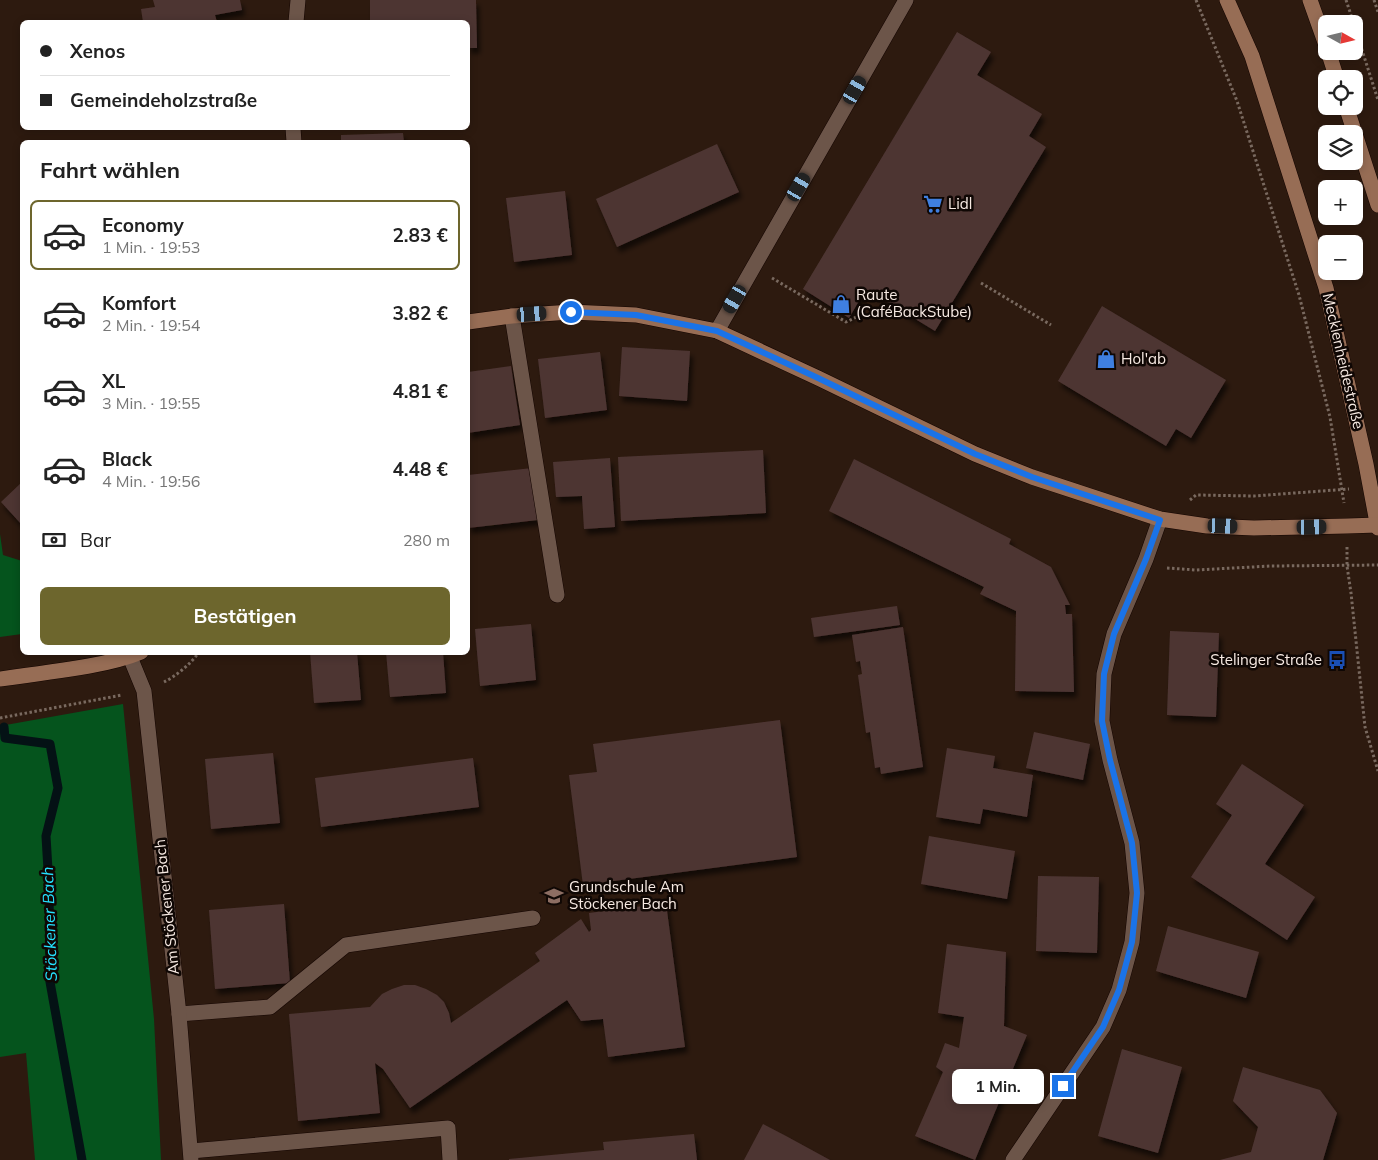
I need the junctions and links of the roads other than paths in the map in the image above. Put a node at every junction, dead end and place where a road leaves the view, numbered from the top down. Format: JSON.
{"nodes":[{"id":1,"x":298,"y":0,"type":"edge"},
{"id":2,"x":906,"y":0,"type":"edge"},
{"id":3,"x":1227,"y":0,"type":"edge"},
{"id":4,"x":1310,"y":0,"type":"edge"},
{"id":5,"x":296,"y":20,"type":"edge"},
{"id":6,"x":1318,"y":22,"type":"edge"},
{"id":7,"x":1349,"y":115,"type":"edge"},
{"id":8,"x":1378,"y":205,"type":"edge"},
{"id":9,"x":512,"y":316,"type":"junction"},
{"id":10,"x":470,"y":322,"type":"edge"},
{"id":11,"x":717,"y":331,"type":"junction"},
{"id":12,"x":1160,"y":520,"type":"junction"},
{"id":13,"x":1378,"y":526,"type":"edge"},
{"id":14,"x":557,"y":594,"type":"dead end"},
{"id":15,"x":136,"y":655,"type":"edge"},
{"id":16,"x":0,"y":679,"type":"edge"},
{"id":17,"x":534,"y":918,"type":"dead end"},
{"id":18,"x":179,"y":1014,"type":"junction"},
{"id":19,"x":191,"y":1155,"type":"edge"},
{"id":20,"x":450,"y":1160,"type":"edge"},
{"id":21,"x":1013,"y":1160,"type":"edge"}],
"edges":[{"from":1,"to":5,"type":"street"},
{"from":2,"to":11,"type":"street"},
{"from":3,"to":13,"type":"street","name":"Mecklenheidestraße"},
{"from":4,"to":6,"type":"street"},
{"from":7,"to":8,"type":"street"},
{"from":9,"to":10,"type":"street"},
{"from":9,"to":11,"type":"street"},
{"from":9,"to":14,"type":"street"},
{"from":11,"to":12,"type":"street"},
{"from":12,"to":13,"type":"street"},
{"from":12,"to":21,"type":"street"},
{"from":15,"to":16,"type":"street"},
{"from":15,"to":18,"type":"street","name":"Am Stöckener Bach"},
{"from":17,"to":18,"type":"street"},
{"from":18,"to":19,"type":"street","name":"Am Stöckener Bach"},
{"from":19,"to":20,"type":"street"}]}
